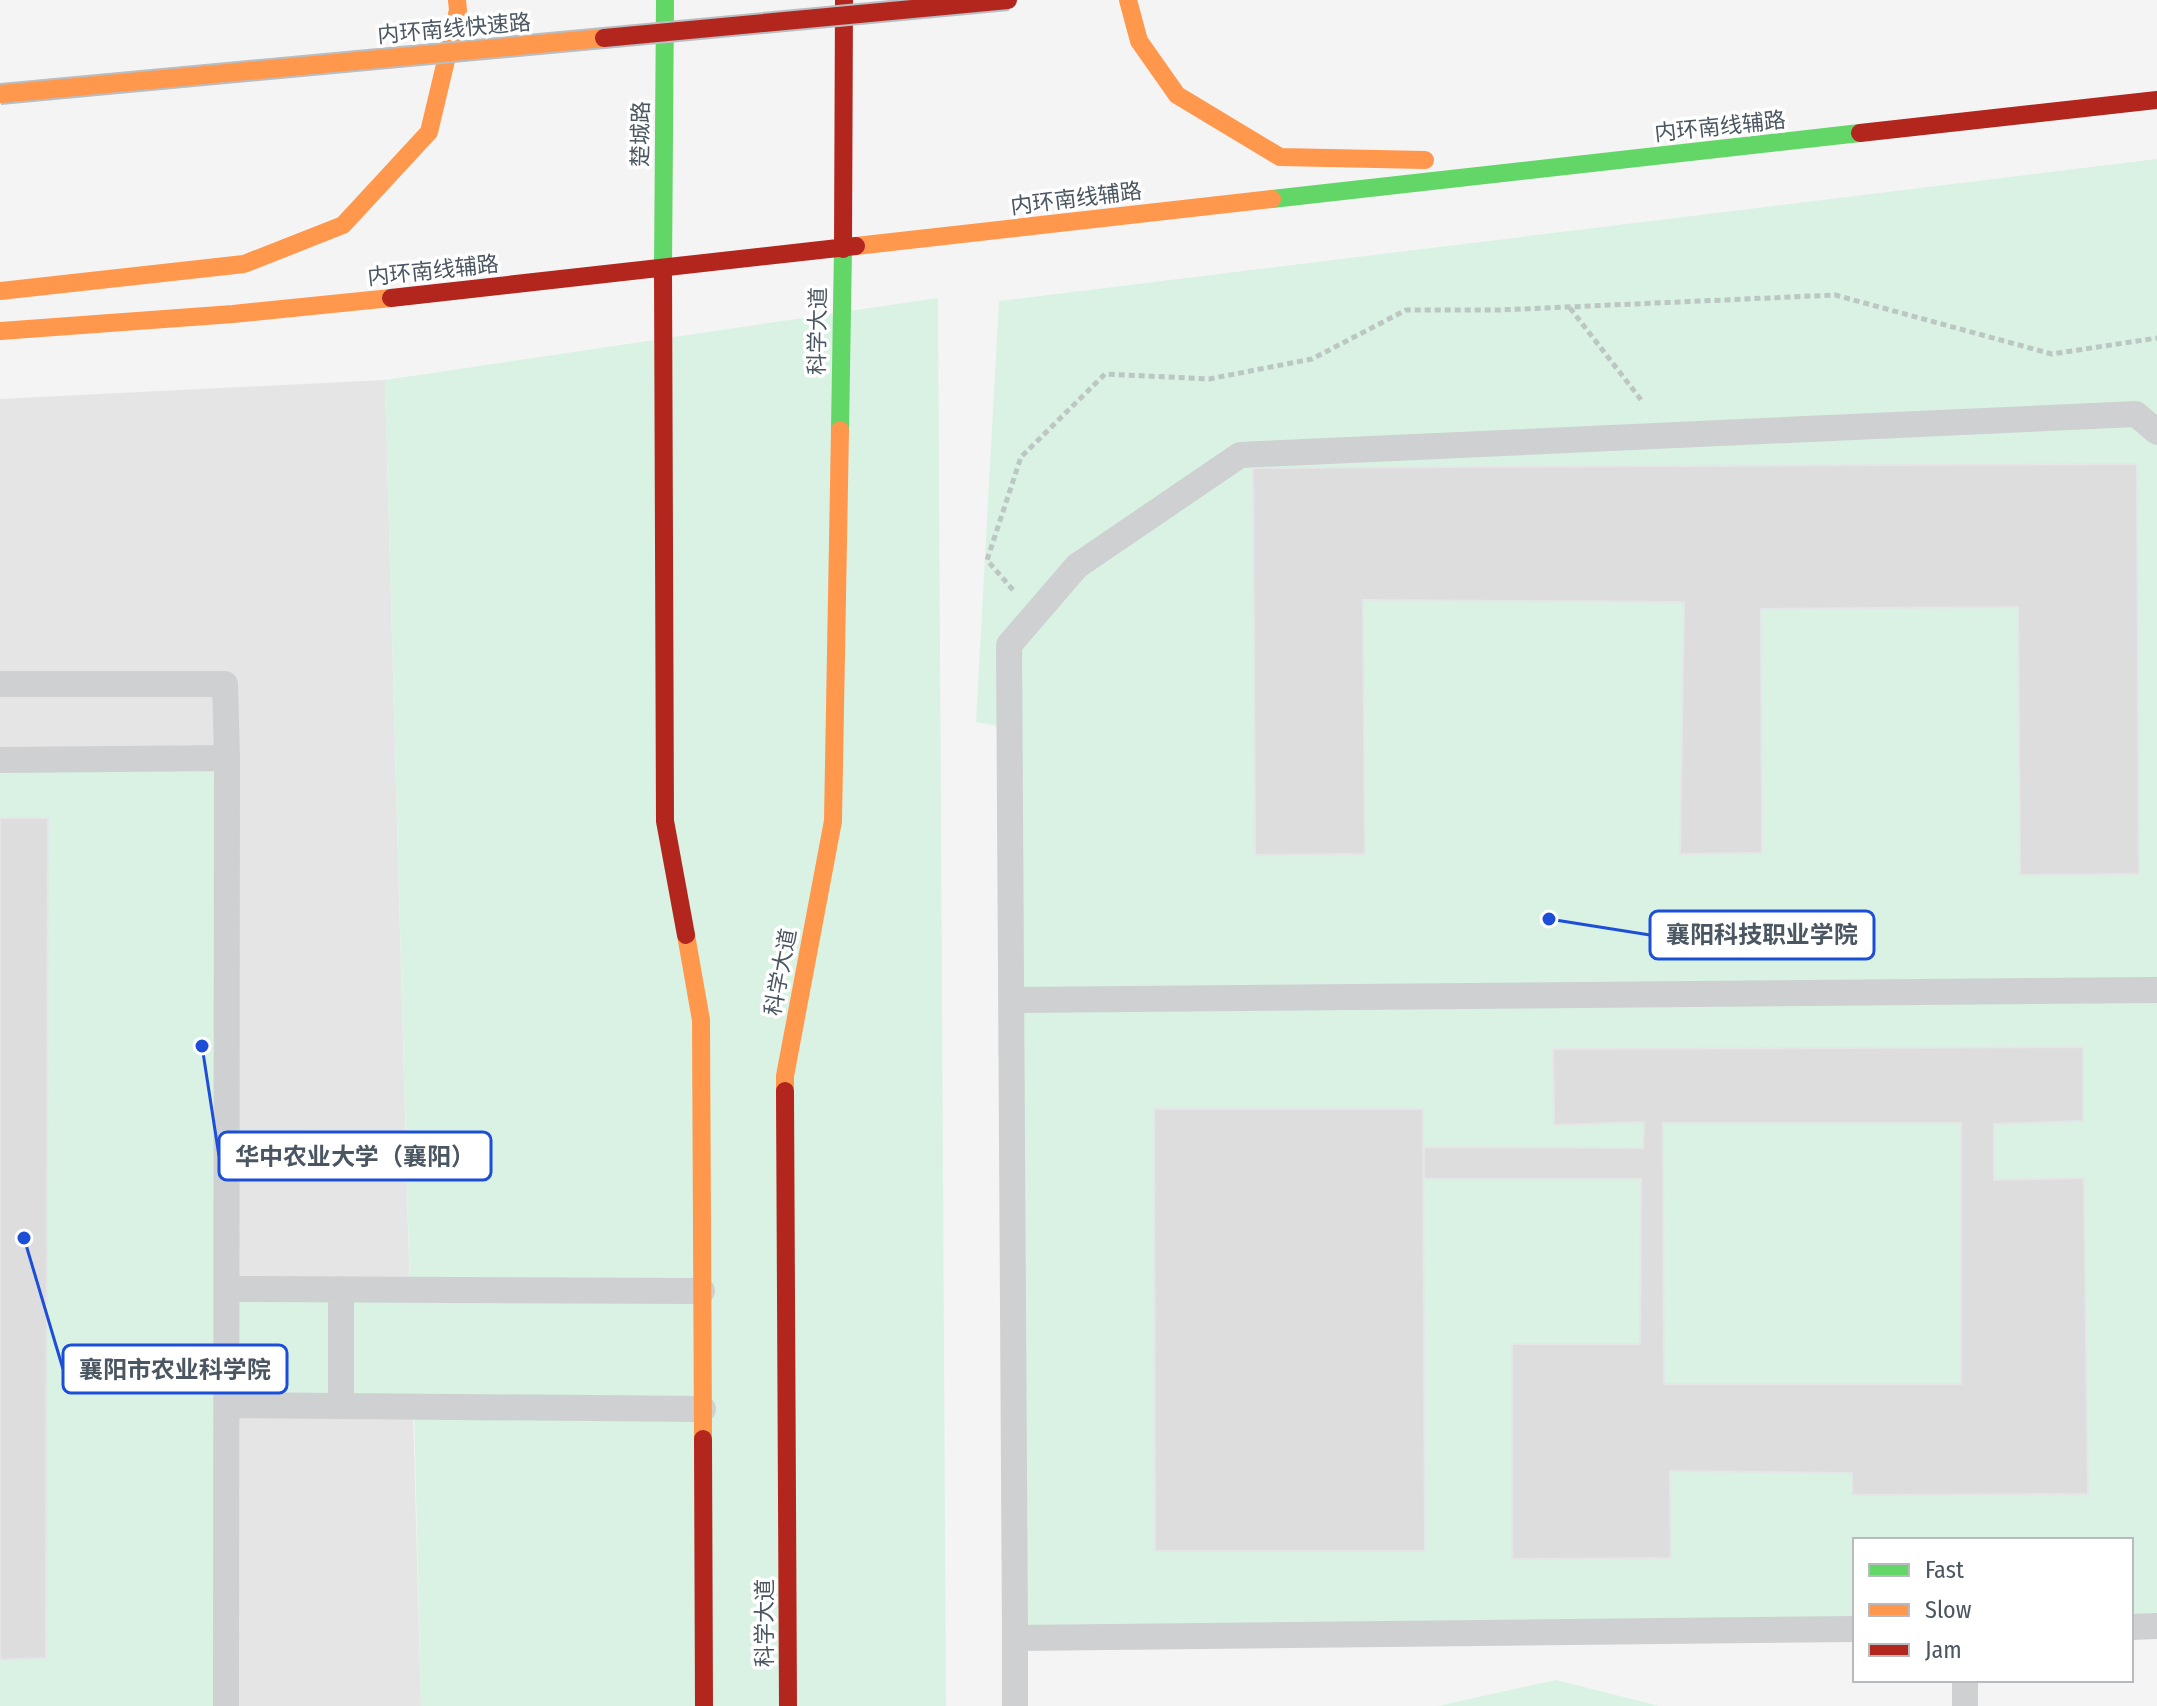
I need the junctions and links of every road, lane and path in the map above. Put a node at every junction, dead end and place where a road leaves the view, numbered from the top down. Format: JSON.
{"nodes":[{"id":1,"x":457,"y":0,"type":"edge"},
{"id":2,"x":665,"y":0,"type":"edge"},
{"id":3,"x":844,"y":0,"type":"edge"},
{"id":4,"x":1008,"y":0,"type":"edge"},
{"id":5,"x":1128,"y":0,"type":"edge"},
{"id":6,"x":0,"y":94,"type":"edge"},
{"id":7,"x":2157,"y":100,"type":"edge"},
{"id":8,"x":1608,"y":162,"type":"junction"},
{"id":9,"x":843,"y":249,"type":"junction"},
{"id":10,"x":663,"y":269,"type":"junction"},
{"id":11,"x":0,"y":291,"type":"edge"},
{"id":12,"x":1569,"y":307,"type":"junction"},
{"id":13,"x":0,"y":331,"type":"edge"},
{"id":14,"x":2157,"y":338,"type":"edge"},
{"id":15,"x":2157,"y":432,"type":"edge"},
{"id":16,"x":1668,"y":435,"type":"junction"},
{"id":17,"x":1036,"y":614,"type":"junction"},
{"id":18,"x":0,"y":684,"type":"edge"},
{"id":19,"x":227,"y":758,"type":"junction"},
{"id":20,"x":0,"y":760,"type":"edge"},
{"id":21,"x":2157,"y":990,"type":"edge"},
{"id":22,"x":1011,"y":1000,"type":"junction"},
{"id":23,"x":227,"y":1289,"type":"junction"},
{"id":24,"x":341,"y":1289,"type":"junction"},
{"id":25,"x":702,"y":1291,"type":"junction"},
{"id":26,"x":227,"y":1405,"type":"junction"},
{"id":27,"x":341,"y":1405,"type":"junction"},
{"id":28,"x":703,"y":1409,"type":"junction"},
{"id":29,"x":2157,"y":1626,"type":"edge"},
{"id":30,"x":2133,"y":1627,"type":"edge"},
{"id":31,"x":1853,"y":1629,"type":"edge"},
{"id":32,"x":1015,"y":1638,"type":"junction"},
{"id":33,"x":1965,"y":1682,"type":"edge"},
{"id":34,"x":226,"y":1706,"type":"edge"},
{"id":35,"x":704,"y":1706,"type":"edge"},
{"id":36,"x":788,"y":1706,"type":"edge"},
{"id":37,"x":1015,"y":1706,"type":"edge"},
{"id":38,"x":1965,"y":1706,"type":"edge"}],
"edges":[{"from":1,"to":11,"type":"main road"},
{"from":2,"to":10,"type":"main road","name":"楚城路"},
{"from":3,"to":9,"type":"main road"},
{"from":4,"to":6,"type":"main road","name":"内环南线快速路","bridge":true},
{"from":5,"to":8,"type":"main road"},
{"from":7,"to":8,"type":"main road","name":"内环南线辅路"},
{"from":8,"to":9,"type":"main road","name":"内环南线辅路"},
{"from":9,"to":10,"type":"main road","name":"内环南线辅路"},
{"from":9,"to":36,"type":"main road","name":"科学大道"},
{"from":10,"to":13,"type":"main road","name":"内环南线辅路"},
{"from":10,"to":25,"type":"main road"},
{"from":12,"to":14,"type":"path"},
{"from":12,"to":16,"type":"path"},
{"from":12,"to":17,"type":"path"},
{"from":15,"to":16,"type":"lane"},
{"from":16,"to":17,"type":"lane"},
{"from":17,"to":22,"type":"lane"},
{"from":18,"to":19,"type":"lane"},
{"from":19,"to":20,"type":"lane"},
{"from":19,"to":23,"type":"lane"},
{"from":21,"to":22,"type":"lane"},
{"from":22,"to":32,"type":"lane"},
{"from":23,"to":24,"type":"lane"},
{"from":23,"to":26,"type":"lane"},
{"from":24,"to":25,"type":"lane"},
{"from":24,"to":27,"type":"lane"},
{"from":25,"to":28,"type":"main road"},
{"from":26,"to":27,"type":"lane"},
{"from":26,"to":34,"type":"lane"},
{"from":27,"to":28,"type":"lane"},
{"from":28,"to":35,"type":"main road"},
{"from":29,"to":30,"type":"lane"},
{"from":31,"to":32,"type":"lane"},
{"from":32,"to":37,"type":"lane"},
{"from":33,"to":38,"type":"lane"}]}
